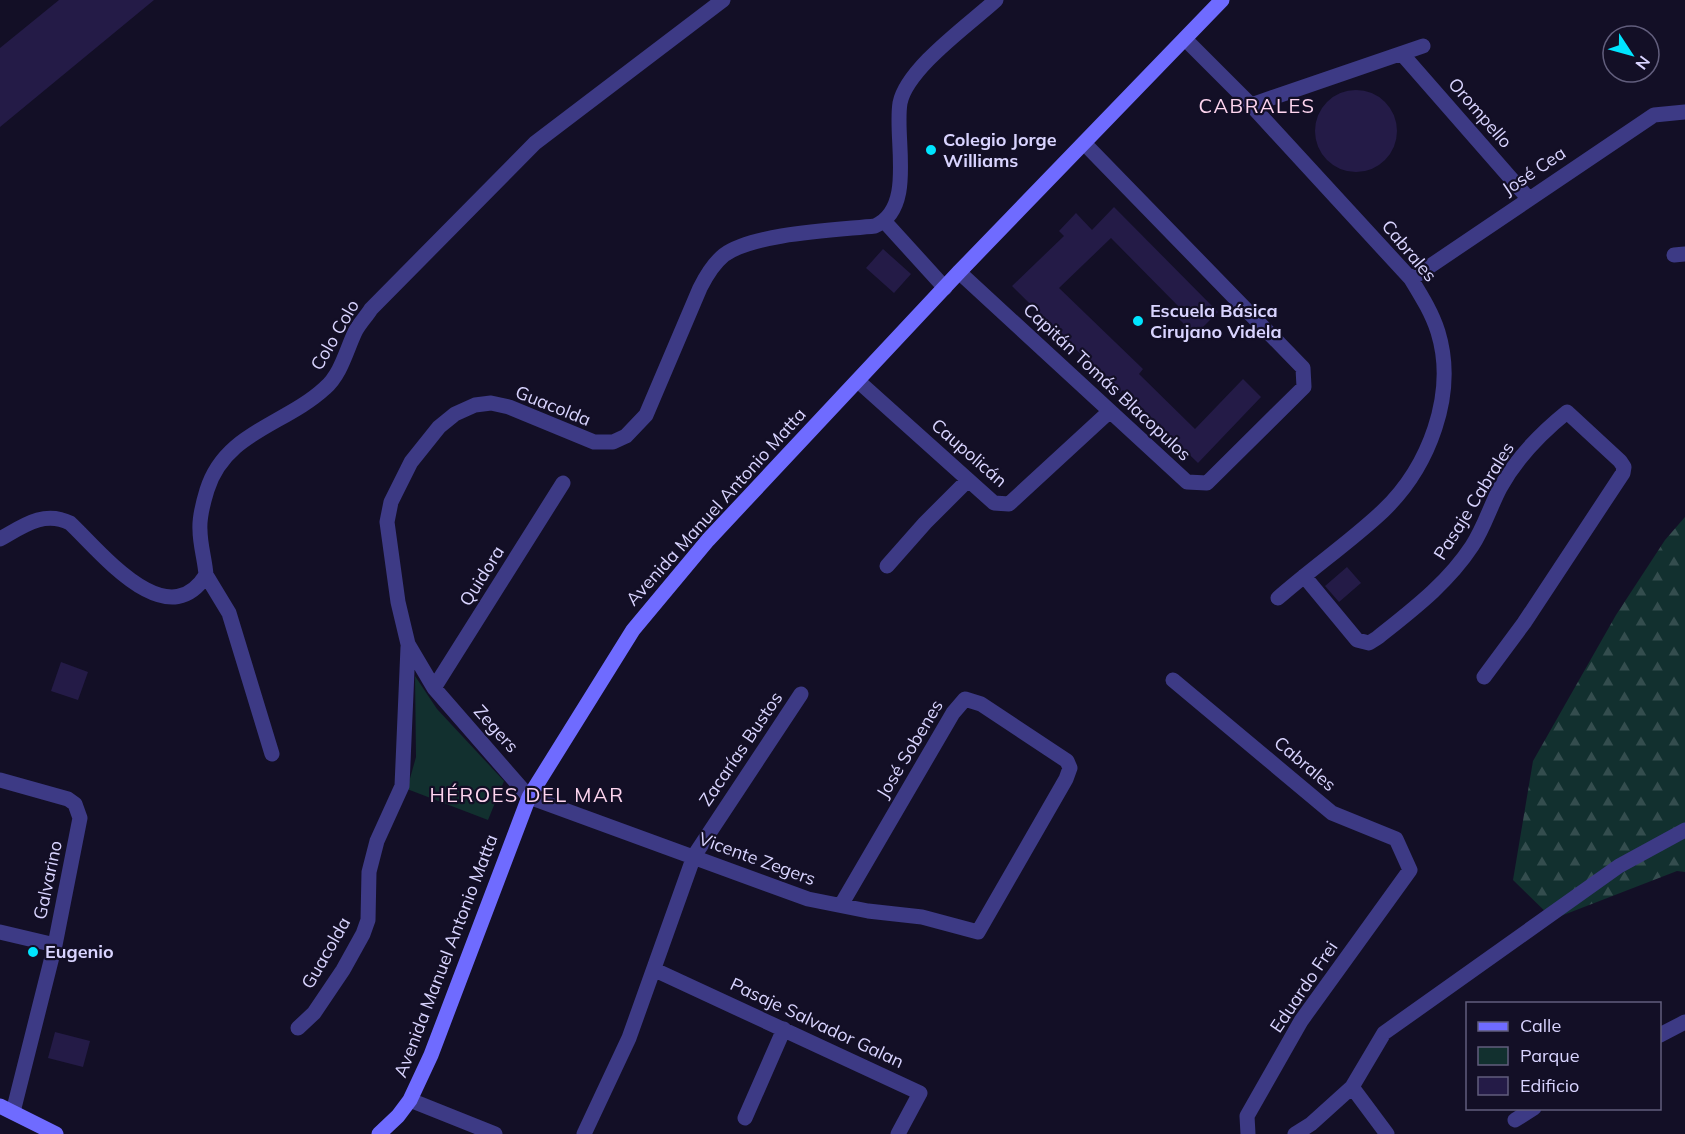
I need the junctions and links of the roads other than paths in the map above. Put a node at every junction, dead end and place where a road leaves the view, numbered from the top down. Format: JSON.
{"nodes":[{"id":1,"x":723,"y":0,"type":"edge"},
{"id":2,"x":996,"y":0,"type":"edge"},
{"id":3,"x":1218,"y":2,"type":"edge"},
{"id":4,"x":1185,"y":39,"type":"junction"},
{"id":5,"x":1423,"y":46,"type":"dead end"},
{"id":6,"x":1402,"y":54,"type":"junction"},
{"id":7,"x":1251,"y":105,"type":"junction"},
{"id":8,"x":1685,"y":112,"type":"edge"},
{"id":9,"x":1084,"y":143,"type":"junction"},
{"id":10,"x":1528,"y":198,"type":"junction"},
{"id":11,"x":885,"y":222,"type":"junction"},
{"id":12,"x":959,"y":272,"type":"junction"},
{"id":13,"x":1411,"y":279,"type":"junction"},
{"id":14,"x":945,"y":288,"type":"junction"},
{"id":15,"x":858,"y":381,"type":"junction"},
{"id":16,"x":1110,"y":411,"type":"junction"},
{"id":17,"x":969,"y":480,"type":"junction"},
{"id":18,"x":563,"y":483,"type":"dead end"},
{"id":19,"x":0,"y":539,"type":"edge"},
{"id":20,"x":887,"y":566,"type":"dead end"},
{"id":21,"x":206,"y":576,"type":"junction"},
{"id":22,"x":1304,"y":576,"type":"junction"},
{"id":23,"x":1278,"y":598,"type":"dead end"},
{"id":24,"x":408,"y":644,"type":"junction"},
{"id":25,"x":1484,"y":676,"type":"dead end"},
{"id":26,"x":1173,"y":680,"type":"dead end"},
{"id":27,"x":434,"y":688,"type":"junction"},
{"id":28,"x":801,"y":694,"type":"dead end"},
{"id":29,"x":272,"y":754,"type":"dead end"},
{"id":30,"x":0,"y":780,"type":"edge"},
{"id":31,"x":529,"y":797,"type":"junction"},
{"id":32,"x":1685,"y":830,"type":"edge"},
{"id":33,"x":694,"y":856,"type":"junction"},
{"id":34,"x":1410,"y":870,"type":"joint"},
{"id":35,"x":841,"y":905,"type":"junction"},
{"id":36,"x":0,"y":932,"type":"edge"},
{"id":37,"x":978,"y":932,"type":"joint"},
{"id":38,"x":55,"y":945,"type":"junction"},
{"id":39,"x":655,"y":970,"type":"junction"},
{"id":40,"x":1685,"y":1023,"type":"edge"},
{"id":41,"x":298,"y":1028,"type":"dead end"},
{"id":42,"x":784,"y":1029,"type":"junction"},
{"id":43,"x":1661,"y":1034,"type":"edge"},
{"id":44,"x":1352,"y":1087,"type":"junction"},
{"id":45,"x":410,"y":1100,"type":"junction"},
{"id":46,"x":7,"y":1109,"type":"edge"},
{"id":47,"x":1531,"y":1110,"type":"edge"},
{"id":48,"x":745,"y":1118,"type":"dead end"},
{"id":49,"x":1515,"y":1120,"type":"dead end"},
{"id":50,"x":56,"y":1134,"type":"edge"},
{"id":51,"x":378,"y":1134,"type":"edge"},
{"id":52,"x":495,"y":1134,"type":"edge"},
{"id":53,"x":584,"y":1134,"type":"edge"},
{"id":54,"x":898,"y":1134,"type":"edge"},
{"id":55,"x":1248,"y":1134,"type":"edge"},
{"id":56,"x":1295,"y":1134,"type":"edge"},
{"id":57,"x":1387,"y":1134,"type":"edge"}],
"edges":[{"from":1,"to":21,"type":"street","name":"Colo Colo"},
{"from":2,"to":11,"type":"street"},
{"from":3,"to":4,"type":"main road","name":"Avenida Manuel Antonio Matta"},
{"from":4,"to":7,"type":"street","name":"Cabrales"},
{"from":4,"to":9,"type":"main road","name":"Avenida Manuel Antonio Matta"},
{"from":5,"to":6,"type":"street"},
{"from":6,"to":7,"type":"street"},
{"from":6,"to":10,"type":"street","name":"Orompello"},
{"from":7,"to":13,"type":"street","name":"Cabrales"},
{"from":8,"to":10,"type":"street","name":"José Cea"},
{"from":9,"to":12,"type":"main road","name":"Avenida Manuel Antonio Matta"},
{"from":9,"to":16,"type":"street","name":"Capitán Tomás Blacopulos"},
{"from":10,"to":13,"type":"street","name":"José Cea"},
{"from":11,"to":14,"type":"street"},
{"from":11,"to":24,"type":"street","name":"Guacolda"},
{"from":12,"to":14,"type":"main road","name":"Avenida Manuel Antonio Matta"},
{"from":12,"to":16,"type":"street","name":"Capitán Tomás Blacopulos"},
{"from":13,"to":22,"type":"street","name":"Cabrales"},
{"from":14,"to":15,"type":"main road","name":"Avenida Manuel Antonio Matta"},
{"from":15,"to":17,"type":"street","name":"Caupolicán"},
{"from":15,"to":31,"type":"main road","name":"Avenida Manuel Antonio Matta"},
{"from":16,"to":17,"type":"street","name":"Caupolicán"},
{"from":17,"to":20,"type":"street"},
{"from":18,"to":27,"type":"street","name":"Quidora"},
{"from":19,"to":21,"type":"street"},
{"from":21,"to":29,"type":"street"},
{"from":22,"to":23,"type":"street","name":"Cabrales"},
{"from":22,"to":25,"type":"street","name":"Pasaje Cabrales"},
{"from":24,"to":27,"type":"street","name":"Guacolda"},
{"from":24,"to":41,"type":"street","name":"Guacolda"},
{"from":26,"to":34,"type":"street","name":"Cabrales"},
{"from":27,"to":31,"type":"street","name":"Zegers"},
{"from":28,"to":33,"type":"street","name":"Zacarías Bustos"},
{"from":30,"to":38,"type":"street","name":"Galvarino"},
{"from":31,"to":33,"type":"street","name":"Vicente Zegers"},
{"from":31,"to":45,"type":"main road","name":"Avenida Manuel Antonio Matta"},
{"from":32,"to":44,"type":"street"},
{"from":33,"to":35,"type":"street","name":"Vicente Zegers"},
{"from":33,"to":39,"type":"street","name":"Zacarías Bustos"},
{"from":34,"to":55,"type":"street","name":"Eduardo Frei"},
{"from":35,"to":37,"type":"street","name":"Vicente Zegers"},
{"from":35,"to":37,"type":"street","name":"José Sobenes"},
{"from":36,"to":38,"type":"street"},
{"from":38,"to":46,"type":"street","name":"Galvarino"},
{"from":39,"to":42,"type":"street","name":"Pasaje Salvador Galan"},
{"from":39,"to":53,"type":"street","name":"Zacarías Bustos"},
{"from":40,"to":43,"type":"street"},
{"from":42,"to":48,"type":"street"},
{"from":42,"to":54,"type":"street","name":"Pasaje Salvador Galan"},
{"from":44,"to":56,"type":"street"},
{"from":44,"to":57,"type":"street"},
{"from":45,"to":51,"type":"main road","name":"Avenida Manuel Antonio Matta"},
{"from":45,"to":52,"type":"street"},
{"from":46,"to":50,"type":"main road"},
{"from":47,"to":49,"type":"street"}]}
